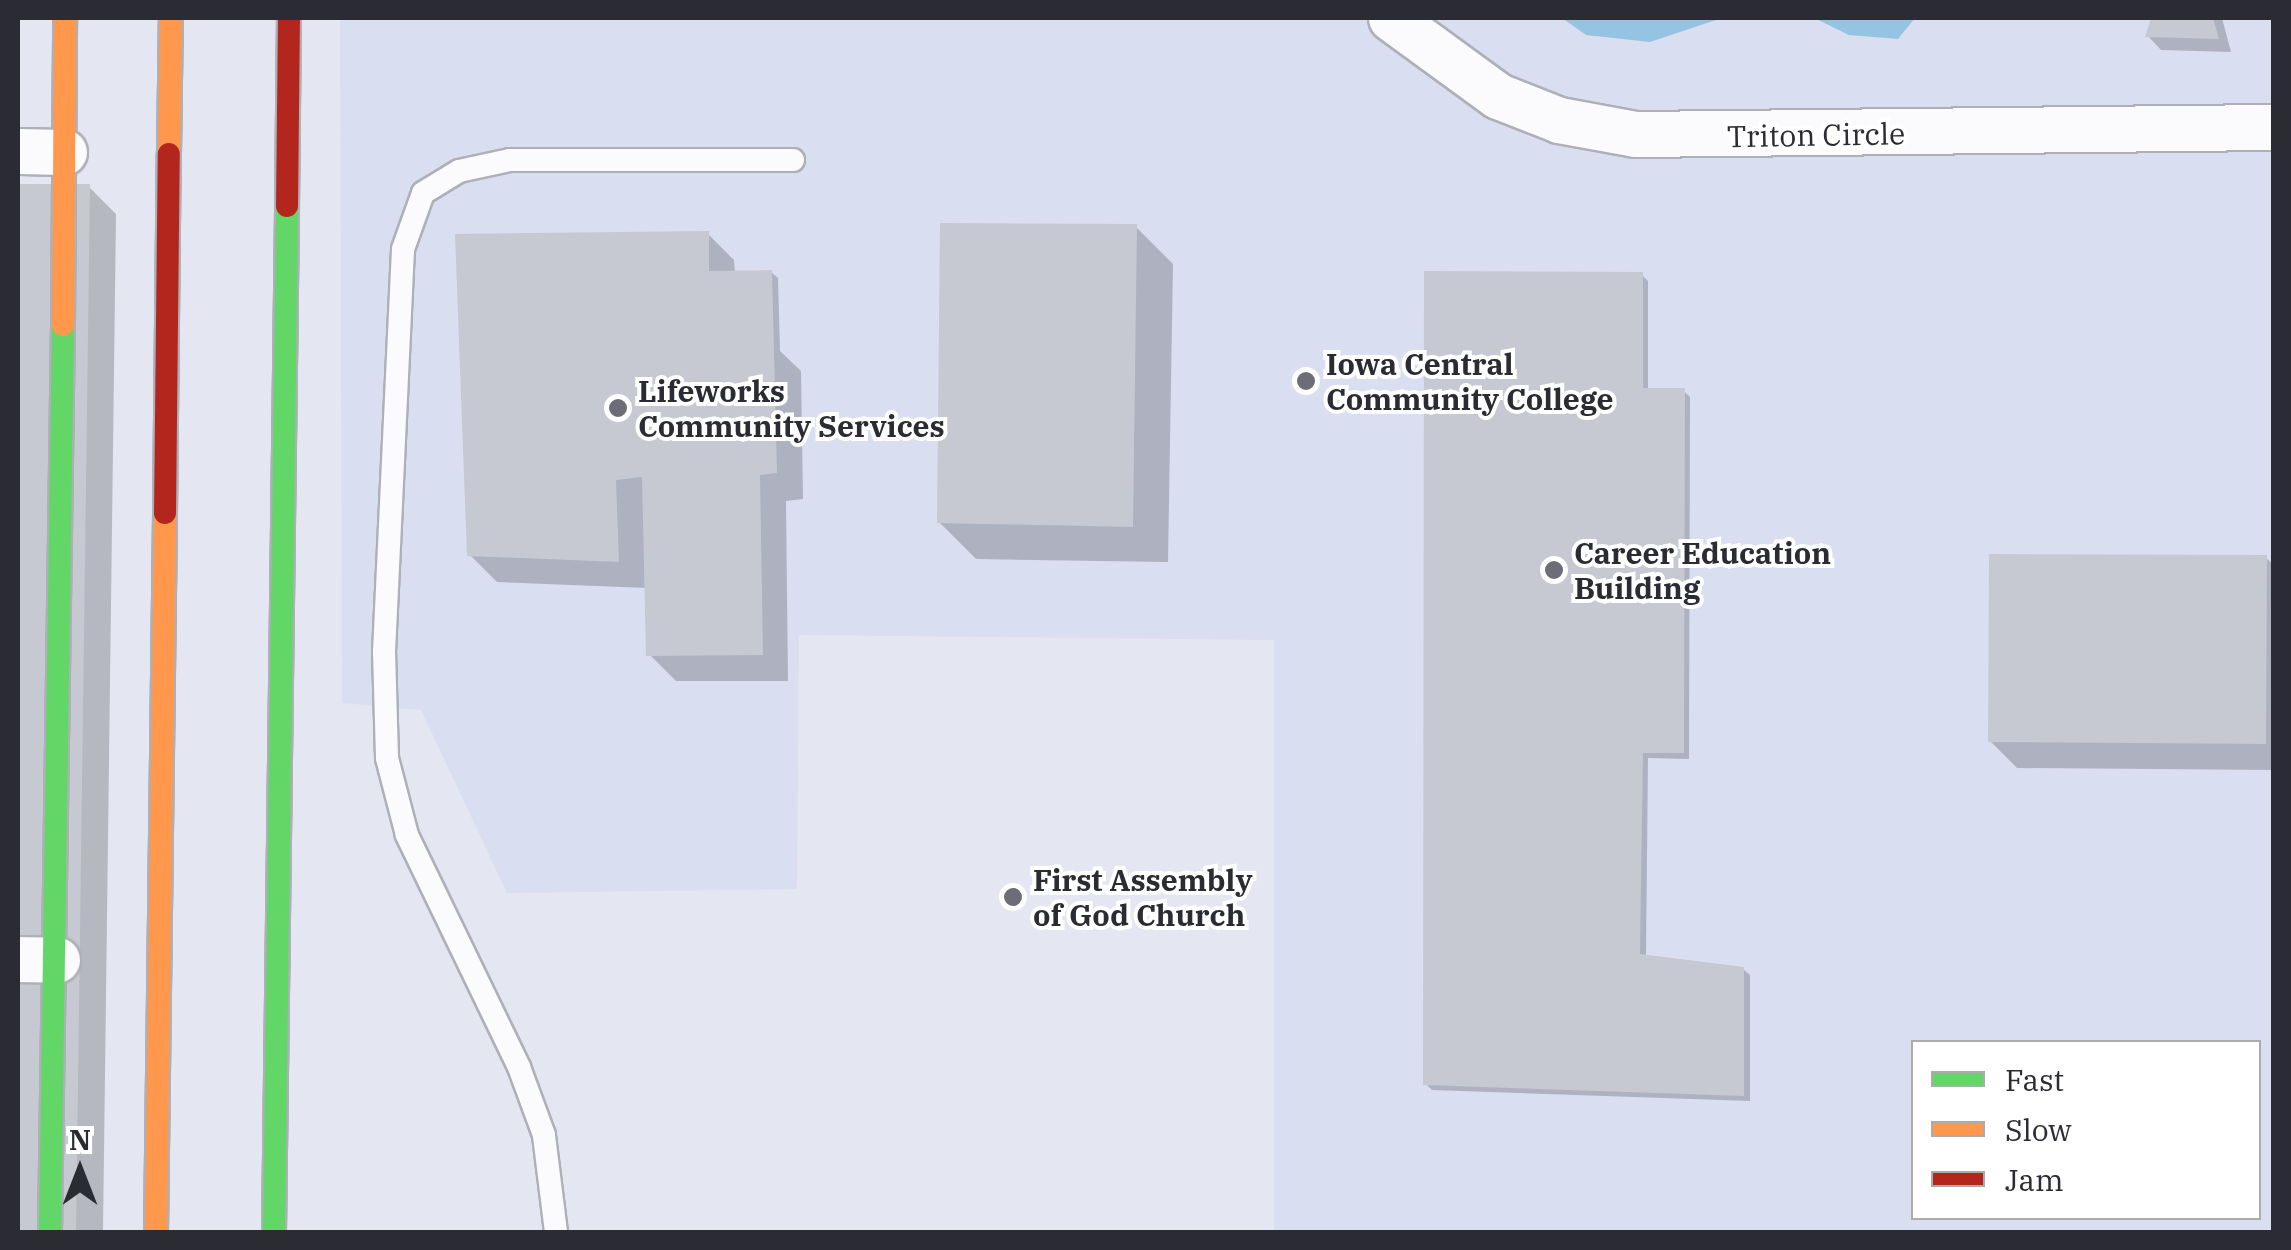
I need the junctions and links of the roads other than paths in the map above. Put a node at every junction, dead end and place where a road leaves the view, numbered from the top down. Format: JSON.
{"nodes":[{"id":1,"x":65,"y":18,"type":"edge"},
{"id":2,"x":171,"y":18,"type":"edge"},
{"id":3,"x":289,"y":18,"type":"edge"},
{"id":4,"x":1391,"y":18,"type":"edge"},
{"id":5,"x":2274,"y":127,"type":"edge"},
{"id":6,"x":18,"y":152,"type":"edge"},
{"id":7,"x":64,"y":152,"type":"junction"},
{"id":8,"x":792,"y":160,"type":"dead end"},
{"id":9,"x":37,"y":959,"type":"edge"},
{"id":10,"x":50,"y":1232,"type":"edge"},
{"id":11,"x":156,"y":1232,"type":"edge"},
{"id":12,"x":274,"y":1232,"type":"edge"},
{"id":13,"x":556,"y":1232,"type":"edge"}],
"edges":[{"from":1,"to":7,"type":"main road"},
{"from":2,"to":11,"type":"main road"},
{"from":3,"to":12,"type":"main road"},
{"from":4,"to":5,"type":"street","name":"Triton Circle"},
{"from":6,"to":7,"type":"street"},
{"from":7,"to":9,"type":"main road"},
{"from":8,"to":13,"type":"lane"},
{"from":9,"to":10,"type":"main road"}]}
